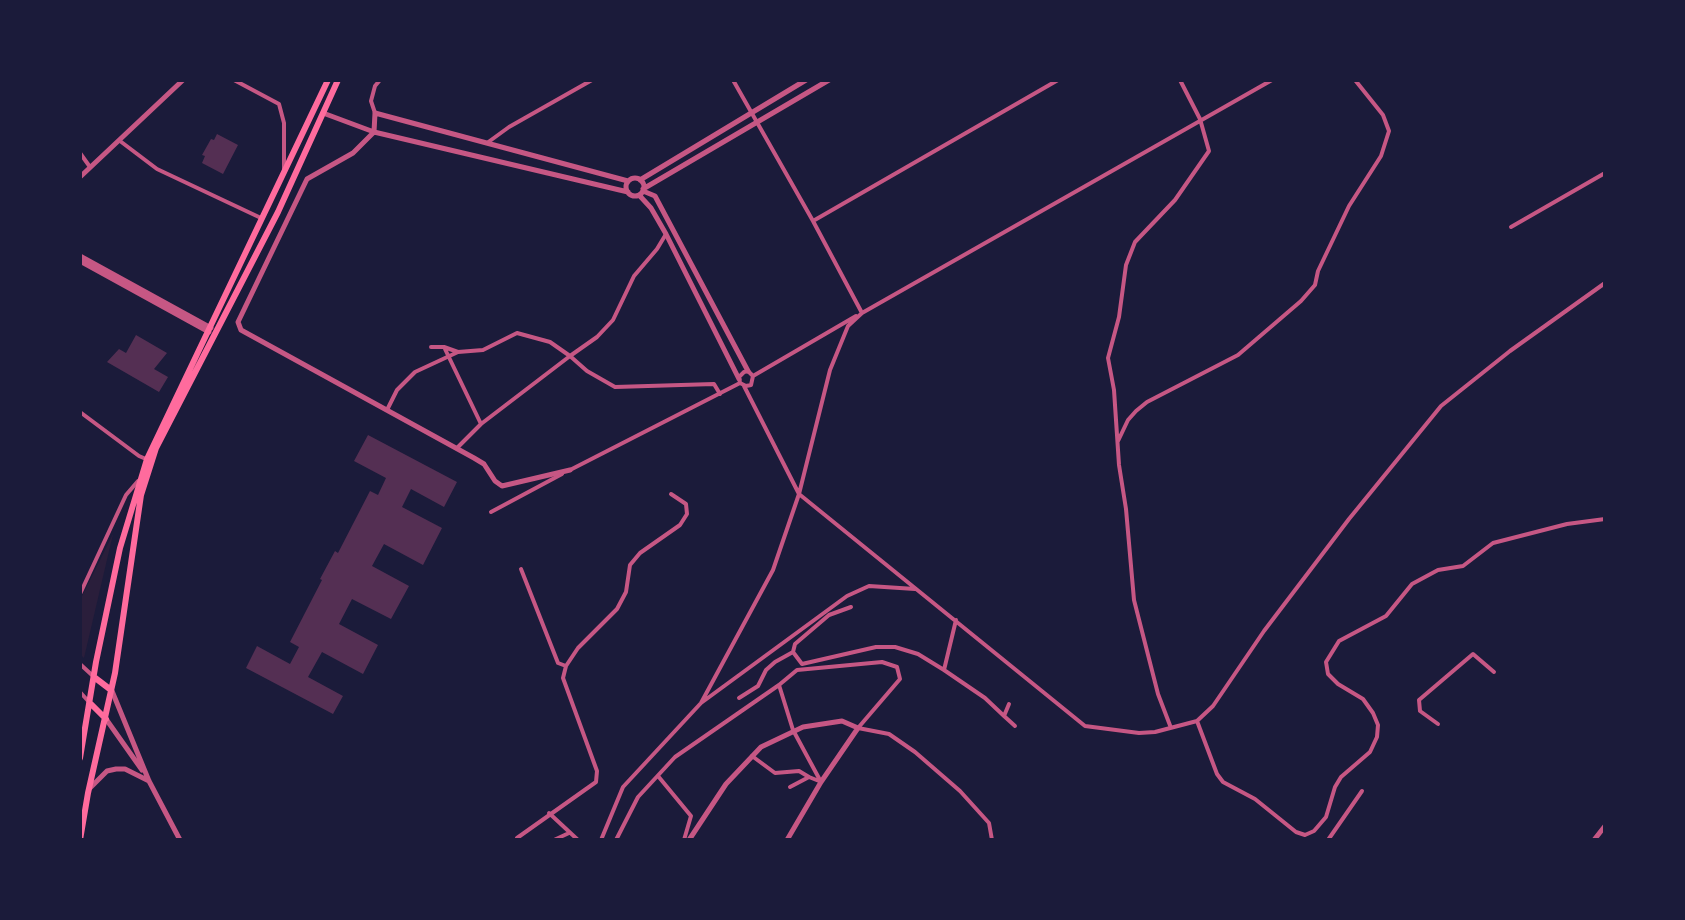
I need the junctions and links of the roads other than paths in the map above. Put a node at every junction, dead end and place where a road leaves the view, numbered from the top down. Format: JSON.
{"nodes":[{"id":1,"x":183,"y":80,"type":"edge"},
{"id":2,"x":234,"y":80,"type":"edge"},
{"id":3,"x":328,"y":80,"type":"edge"},
{"id":4,"x":338,"y":80,"type":"edge"},
{"id":5,"x":380,"y":80,"type":"edge"},
{"id":6,"x":592,"y":80,"type":"edge"},
{"id":7,"x":733,"y":80,"type":"edge"},
{"id":8,"x":806,"y":80,"type":"edge"},
{"id":9,"x":829,"y":80,"type":"edge"},
{"id":10,"x":1058,"y":80,"type":"edge"},
{"id":11,"x":1180,"y":80,"type":"edge"},
{"id":12,"x":1272,"y":80,"type":"edge"},
{"id":13,"x":1355,"y":80,"type":"edge"},
{"id":14,"x":751,"y":111,"type":"junction"},
{"id":15,"x":323,"y":113,"type":"junction"},
{"id":16,"x":375,"y":113,"type":"junction"},
{"id":17,"x":1200,"y":119,"type":"junction"},
{"id":18,"x":756,"y":121,"type":"junction"},
{"id":19,"x":374,"y":132,"type":"junction"},
{"id":20,"x":120,"y":141,"type":"junction"},
{"id":21,"x":485,"y":144,"type":"junction"},
{"id":22,"x":80,"y":153,"type":"edge"},
{"id":23,"x":90,"y":167,"type":"junction"},
{"id":24,"x":1605,"y":173,"type":"edge"},
{"id":25,"x":284,"y":175,"type":"junction"},
{"id":26,"x":80,"y":177,"type":"edge"},
{"id":27,"x":640,"y":180,"type":"junction"},
{"id":28,"x":628,"y":181,"type":"junction"},
{"id":29,"x":628,"y":192,"type":"junction"},
{"id":30,"x":642,"y":192,"type":"junction"},
{"id":31,"x":262,"y":219,"type":"junction"},
{"id":32,"x":813,"y":221,"type":"junction"},
{"id":33,"x":1511,"y":227,"type":"dead end"},
{"id":34,"x":666,"y":234,"type":"junction"},
{"id":35,"x":80,"y":259,"type":"edge"},
{"id":36,"x":1605,"y":283,"type":"edge"},
{"id":37,"x":862,"y":313,"type":"junction"},
{"id":38,"x":212,"y":331,"type":"junction"},
{"id":39,"x":431,"y":347,"type":"dead end"},
{"id":40,"x":444,"y":347,"type":"junction"},
{"id":41,"x":458,"y":352,"type":"junction"},
{"id":42,"x":449,"y":356,"type":"junction"},
{"id":43,"x":570,"y":356,"type":"junction"},
{"id":44,"x":751,"y":374,"type":"junction"},
{"id":45,"x":741,"y":382,"type":"junction"},
{"id":46,"x":720,"y":394,"type":"junction"},
{"id":47,"x":387,"y":410,"type":"junction"},
{"id":48,"x":80,"y":412,"type":"edge"},
{"id":49,"x":481,"y":424,"type":"junction"},
{"id":50,"x":1117,"y":444,"type":"junction"},
{"id":51,"x":457,"y":448,"type":"junction"},
{"id":52,"x":147,"y":459,"type":"junction"},
{"id":53,"x":570,"y":470,"type":"junction"},
{"id":54,"x":140,"y":479,"type":"junction"},
{"id":55,"x":671,"y":494,"type":"dead end"},
{"id":56,"x":799,"y":494,"type":"junction"},
{"id":57,"x":491,"y":512,"type":"dead end"},
{"id":58,"x":1605,"y":519,"type":"edge"},
{"id":59,"x":521,"y":569,"type":"dead end"},
{"id":60,"x":917,"y":589,"type":"junction"},
{"id":61,"x":80,"y":594,"type":"edge"},
{"id":62,"x":851,"y":607,"type":"dead end"},
{"id":63,"x":956,"y":620,"type":"junction"},
{"id":64,"x":793,"y":652,"type":"junction"},
{"id":65,"x":80,"y":664,"type":"edge"},
{"id":66,"x":566,"y":666,"type":"junction"},
{"id":67,"x":944,"y":670,"type":"junction"},
{"id":68,"x":1494,"y":672,"type":"dead end"},
{"id":69,"x":94,"y":677,"type":"junction"},
{"id":70,"x":779,"y":685,"type":"junction"},
{"id":71,"x":111,"y":690,"type":"junction"},
{"id":72,"x":80,"y":692,"type":"edge"},
{"id":73,"x":739,"y":698,"type":"dead end"},
{"id":74,"x":90,"y":703,"type":"junction"},
{"id":75,"x":701,"y":703,"type":"junction"},
{"id":76,"x":1009,"y":704,"type":"dead end"},
{"id":77,"x":1004,"y":716,"type":"junction"},
{"id":78,"x":106,"y":719,"type":"junction"},
{"id":79,"x":1197,"y":721,"type":"junction"},
{"id":80,"x":1438,"y":724,"type":"dead end"},
{"id":81,"x":1015,"y":726,"type":"dead end"},
{"id":82,"x":858,"y":728,"type":"junction"},
{"id":83,"x":1171,"y":728,"type":"junction"},
{"id":84,"x":793,"y":730,"type":"junction"},
{"id":85,"x":752,"y":756,"type":"junction"},
{"id":86,"x":80,"y":758,"type":"edge"},
{"id":87,"x":658,"y":776,"type":"junction"},
{"id":88,"x":809,"y":777,"type":"junction"},
{"id":89,"x":149,"y":781,"type":"junction"},
{"id":90,"x":821,"y":782,"type":"junction"},
{"id":91,"x":790,"y":787,"type":"dead end"},
{"id":92,"x":1362,"y":791,"type":"dead end"},
{"id":93,"x":88,"y":793,"type":"junction"},
{"id":94,"x":549,"y":813,"type":"junction"},
{"id":95,"x":1605,"y":826,"type":"edge"},
{"id":96,"x":569,"y":833,"type":"junction"},
{"id":97,"x":520,"y":839,"type":"edge"},
{"id":98,"x":80,"y":840,"type":"edge"},
{"id":99,"x":180,"y":840,"type":"edge"},
{"id":100,"x":554,"y":840,"type":"edge"},
{"id":101,"x":578,"y":840,"type":"edge"},
{"id":102,"x":601,"y":840,"type":"edge"},
{"id":103,"x":616,"y":840,"type":"edge"},
{"id":104,"x":686,"y":840,"type":"edge"},
{"id":105,"x":787,"y":840,"type":"edge"},
{"id":106,"x":992,"y":840,"type":"edge"},
{"id":107,"x":1328,"y":840,"type":"edge"},
{"id":108,"x":1594,"y":840,"type":"edge"}],
"edges":[{"from":1,"to":20,"type":"street"},
{"from":2,"to":25,"type":"street"},
{"from":3,"to":25,"type":"main road"},
{"from":4,"to":15,"type":"main road"},
{"from":5,"to":16,"type":"street"},
{"from":6,"to":21,"type":"street"},
{"from":7,"to":14,"type":"street"},
{"from":8,"to":14,"type":"street"},
{"from":9,"to":18,"type":"street"},
{"from":10,"to":32,"type":"street"},
{"from":11,"to":17,"type":"street"},
{"from":12,"to":17,"type":"street"},
{"from":13,"to":50,"type":"street"},
{"from":14,"to":18,"type":"street"},
{"from":14,"to":27,"type":"street"},
{"from":15,"to":19,"type":"street"},
{"from":15,"to":38,"type":"main road"},
{"from":16,"to":19,"type":"street"},
{"from":16,"to":21,"type":"street"},
{"from":17,"to":37,"type":"street"},
{"from":17,"to":50,"type":"street"},
{"from":18,"to":30,"type":"street"},
{"from":18,"to":32,"type":"street"},
{"from":19,"to":29,"type":"street"},
{"from":19,"to":47,"type":"street"},
{"from":20,"to":23,"type":"street"},
{"from":20,"to":31,"type":"street"},
{"from":21,"to":28,"type":"street"},
{"from":22,"to":23,"type":"street"},
{"from":23,"to":26,"type":"street"},
{"from":24,"to":33,"type":"street"},
{"from":25,"to":31,"type":"main road"},
{"from":27,"to":28,"type":"street"},
{"from":27,"to":30,"type":"street"},
{"from":28,"to":29,"type":"street"},
{"from":29,"to":30,"type":"street"},
{"from":30,"to":34,"type":"street"},
{"from":30,"to":44,"type":"street"},
{"from":31,"to":38,"type":"main road"},
{"from":32,"to":37,"type":"street"},
{"from":34,"to":43,"type":"street"},
{"from":34,"to":45,"type":"street"},
{"from":35,"to":38,"type":"street"},
{"from":36,"to":79,"type":"street"},
{"from":37,"to":44,"type":"street"},
{"from":37,"to":56,"type":"street"},
{"from":38,"to":52,"type":"main road"},
{"from":38,"to":71,"type":"main road"},
{"from":39,"to":40,"type":"street"},
{"from":40,"to":41,"type":"street"},
{"from":40,"to":42,"type":"street"},
{"from":41,"to":42,"type":"street"},
{"from":41,"to":43,"type":"street"},
{"from":42,"to":47,"type":"street"},
{"from":42,"to":49,"type":"street"},
{"from":43,"to":46,"type":"street"},
{"from":43,"to":49,"type":"street"},
{"from":44,"to":45,"type":"street"},
{"from":44,"to":45,"type":"street"},
{"from":45,"to":46,"type":"street"},
{"from":45,"to":56,"type":"street"},
{"from":46,"to":53,"type":"street"},
{"from":47,"to":51,"type":"street"},
{"from":48,"to":52,"type":"street"},
{"from":49,"to":51,"type":"street"},
{"from":50,"to":83,"type":"street"},
{"from":51,"to":53,"type":"street"},
{"from":52,"to":54,"type":"main road"},
{"from":53,"to":57,"type":"street"},
{"from":54,"to":61,"type":"street"},
{"from":54,"to":69,"type":"main road"},
{"from":55,"to":66,"type":"street"},
{"from":56,"to":60,"type":"street"},
{"from":56,"to":75,"type":"street"},
{"from":58,"to":79,"type":"street"},
{"from":59,"to":66,"type":"street"},
{"from":60,"to":63,"type":"street"},
{"from":60,"to":75,"type":"street"},
{"from":62,"to":64,"type":"street"},
{"from":63,"to":67,"type":"street"},
{"from":63,"to":83,"type":"street"},
{"from":64,"to":67,"type":"street"},
{"from":64,"to":73,"type":"street"},
{"from":65,"to":69,"type":"street"},
{"from":66,"to":94,"type":"street"},
{"from":67,"to":77,"type":"street"},
{"from":68,"to":80,"type":"street"},
{"from":69,"to":71,"type":"main road"},
{"from":69,"to":74,"type":"main road"},
{"from":70,"to":82,"type":"street"},
{"from":70,"to":84,"type":"street"},
{"from":70,"to":87,"type":"street"},
{"from":71,"to":78,"type":"main road"},
{"from":71,"to":89,"type":"street"},
{"from":72,"to":74,"type":"street"},
{"from":74,"to":78,"type":"main road"},
{"from":74,"to":86,"type":"main road"},
{"from":75,"to":102,"type":"street"},
{"from":76,"to":77,"type":"street"},
{"from":77,"to":81,"type":"street"},
{"from":78,"to":89,"type":"street"},
{"from":78,"to":93,"type":"main road"},
{"from":79,"to":83,"type":"street"},
{"from":82,"to":84,"type":"street"},
{"from":82,"to":90,"type":"street"},
{"from":82,"to":106,"type":"street"},
{"from":84,"to":85,"type":"street"},
{"from":84,"to":90,"type":"street"},
{"from":85,"to":88,"type":"street"},
{"from":85,"to":104,"type":"street"},
{"from":87,"to":103,"type":"street"},
{"from":87,"to":104,"type":"street"},
{"from":88,"to":90,"type":"street"},
{"from":88,"to":91,"type":"street"},
{"from":89,"to":93,"type":"street"},
{"from":89,"to":99,"type":"street"},
{"from":90,"to":105,"type":"street"},
{"from":92,"to":107,"type":"street"},
{"from":93,"to":98,"type":"main road"},
{"from":94,"to":96,"type":"street"},
{"from":94,"to":97,"type":"street"},
{"from":95,"to":108,"type":"street"},
{"from":96,"to":100,"type":"street"},
{"from":96,"to":101,"type":"street"}]}
